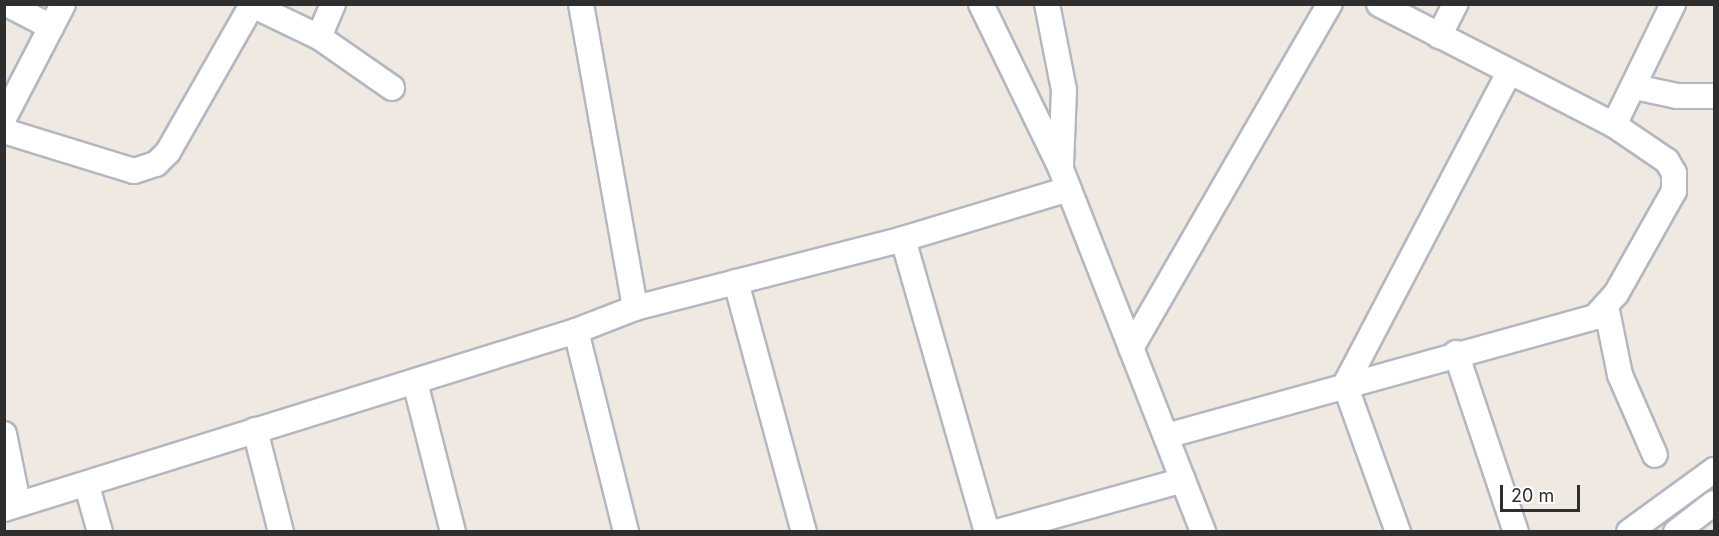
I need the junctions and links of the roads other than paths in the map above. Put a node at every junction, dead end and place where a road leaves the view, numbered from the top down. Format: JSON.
{"nodes":[{"id":1,"x":7,"y":4,"type":"edge"},
{"id":2,"x":63,"y":4,"type":"edge"},
{"id":3,"x":333,"y":4,"type":"edge"},
{"id":4,"x":582,"y":4,"type":"edge"},
{"id":5,"x":981,"y":4,"type":"edge"},
{"id":6,"x":1047,"y":4,"type":"edge"},
{"id":7,"x":1330,"y":4,"type":"edge"},
{"id":8,"x":1379,"y":4,"type":"edge"},
{"id":9,"x":1455,"y":4,"type":"edge"},
{"id":10,"x":1673,"y":4,"type":"edge"},
{"id":11,"x":251,"y":5,"type":"edge"},
{"id":12,"x":51,"y":27,"type":"junction"},
{"id":13,"x":1440,"y":36,"type":"junction"},
{"id":14,"x":320,"y":37,"type":"junction"},
{"id":15,"x":1509,"y":72,"type":"junction"},
{"id":16,"x":1635,"y":87,"type":"junction"},
{"id":17,"x":392,"y":88,"type":"dead end"},
{"id":18,"x":1714,"y":96,"type":"edge"},
{"id":19,"x":4,"y":118,"type":"edge"},
{"id":20,"x":1614,"y":126,"type":"junction"},
{"id":21,"x":4,"y":130,"type":"edge"},
{"id":22,"x":1065,"y":179,"type":"junction"},
{"id":23,"x":903,"y":239,"type":"junction"},
{"id":24,"x":736,"y":282,"type":"junction"},
{"id":25,"x":1606,"y":306,"type":"junction"},
{"id":26,"x":635,"y":308,"type":"junction"},
{"id":27,"x":576,"y":331,"type":"junction"},
{"id":28,"x":1131,"y":348,"type":"junction"},
{"id":29,"x":1456,"y":353,"type":"junction"},
{"id":30,"x":416,"y":382,"type":"junction"},
{"id":31,"x":1345,"y":385,"type":"junction"},
{"id":32,"x":255,"y":430,"type":"junction"},
{"id":33,"x":4,"y":434,"type":"edge"},
{"id":34,"x":1166,"y":436,"type":"junction"},
{"id":35,"x":1655,"y":455,"type":"dead end"},
{"id":36,"x":1714,"y":470,"type":"edge"},
{"id":37,"x":1183,"y":480,"type":"junction"},
{"id":38,"x":87,"y":486,"type":"junction"},
{"id":39,"x":1714,"y":503,"type":"edge"},
{"id":40,"x":11,"y":506,"type":"edge"},
{"id":41,"x":1692,"y":527,"type":"edge"},
{"id":42,"x":100,"y":531,"type":"edge"},
{"id":43,"x":281,"y":531,"type":"edge"},
{"id":44,"x":453,"y":531,"type":"edge"},
{"id":45,"x":626,"y":531,"type":"edge"},
{"id":46,"x":804,"y":531,"type":"edge"},
{"id":47,"x":987,"y":531,"type":"edge"},
{"id":48,"x":996,"y":531,"type":"edge"},
{"id":49,"x":1203,"y":531,"type":"edge"},
{"id":50,"x":1398,"y":531,"type":"edge"},
{"id":51,"x":1516,"y":531,"type":"edge"},
{"id":52,"x":1629,"y":531,"type":"edge"}],
"edges":[{"from":1,"to":12,"type":"street"},
{"from":2,"to":12,"type":"street"},
{"from":3,"to":14,"type":"street"},
{"from":4,"to":26,"type":"street"},
{"from":5,"to":22,"type":"street"},
{"from":6,"to":22,"type":"street"},
{"from":7,"to":28,"type":"street"},
{"from":8,"to":13,"type":"street"},
{"from":9,"to":13,"type":"street"},
{"from":10,"to":16,"type":"street"},
{"from":11,"to":14,"type":"street"},
{"from":11,"to":21,"type":"street"},
{"from":12,"to":19,"type":"street"},
{"from":13,"to":15,"type":"street"},
{"from":14,"to":17,"type":"street"},
{"from":15,"to":20,"type":"street"},
{"from":15,"to":31,"type":"street"},
{"from":16,"to":18,"type":"street"},
{"from":16,"to":20,"type":"street"},
{"from":20,"to":25,"type":"street"},
{"from":22,"to":23,"type":"street"},
{"from":22,"to":28,"type":"street"},
{"from":23,"to":24,"type":"street"},
{"from":23,"to":47,"type":"street"},
{"from":24,"to":26,"type":"street"},
{"from":24,"to":46,"type":"street"},
{"from":25,"to":29,"type":"street"},
{"from":25,"to":35,"type":"street"},
{"from":26,"to":27,"type":"street"},
{"from":27,"to":30,"type":"street"},
{"from":27,"to":45,"type":"street"},
{"from":28,"to":34,"type":"street"},
{"from":29,"to":31,"type":"street"},
{"from":29,"to":51,"type":"street"},
{"from":30,"to":32,"type":"street"},
{"from":30,"to":44,"type":"street"},
{"from":31,"to":34,"type":"street"},
{"from":31,"to":50,"type":"street"},
{"from":32,"to":38,"type":"street"},
{"from":32,"to":43,"type":"street"},
{"from":33,"to":40,"type":"street"},
{"from":34,"to":37,"type":"street"},
{"from":36,"to":52,"type":"street"},
{"from":37,"to":48,"type":"street"},
{"from":37,"to":49,"type":"street"},
{"from":38,"to":40,"type":"street"},
{"from":38,"to":42,"type":"street"},
{"from":39,"to":41,"type":"street"}]}
